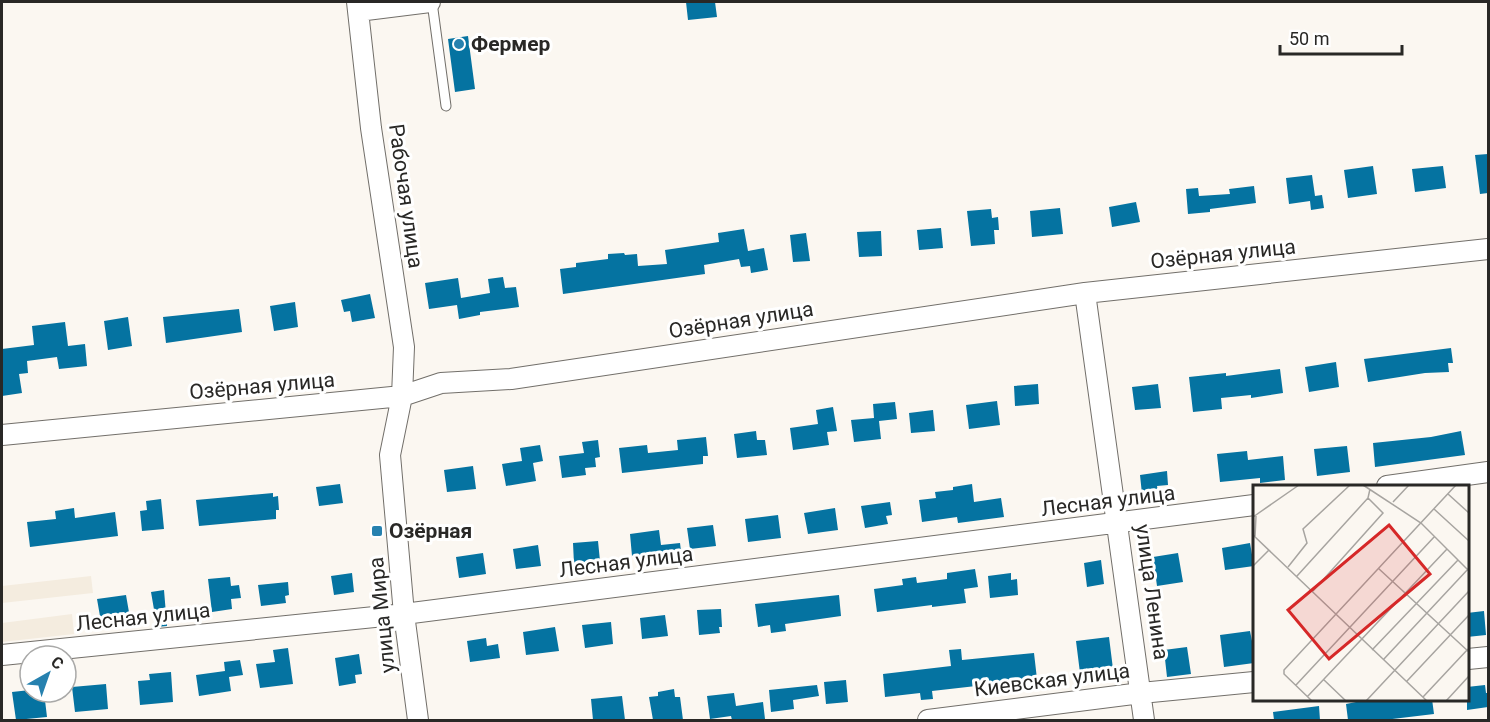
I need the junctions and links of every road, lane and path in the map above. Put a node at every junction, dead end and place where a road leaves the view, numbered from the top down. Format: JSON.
{"nodes":[{"id":1,"x":431,"y":2,"type":"edge"},
{"id":2,"x":358,"y":6,"type":"edge"},
{"id":3,"x":446,"y":106,"type":"dead end"},
{"id":4,"x":1488,"y":249,"type":"edge"},
{"id":5,"x":1085,"y":293,"type":"junction"},
{"id":6,"x":402,"y":396,"type":"junction"},
{"id":7,"x":2,"y":435,"type":"edge"},
{"id":8,"x":1488,"y":472,"type":"edge"},
{"id":9,"x":1394,"y":485,"type":"edge"},
{"id":10,"x":1253,"y":505,"type":"edge"},
{"id":11,"x":1118,"y":524,"type":"junction"},
{"id":12,"x":404,"y":614,"type":"junction"},
{"id":13,"x":2,"y":655,"type":"edge"},
{"id":14,"x":1488,"y":657,"type":"edge"},
{"id":15,"x":1469,"y":659,"type":"edge"},
{"id":16,"x":1253,"y":682,"type":"edge"},
{"id":17,"x":1141,"y":693,"type":"junction"},
{"id":18,"x":418,"y":720,"type":"edge"},
{"id":19,"x":928,"y":720,"type":"edge"},
{"id":20,"x":1144,"y":720,"type":"edge"}],
"edges":[{"from":1,"to":2,"type":"street"},
{"from":1,"to":3,"type":"lane"},
{"from":2,"to":6,"type":"street","name":"Рабочая улица"},
{"from":4,"to":5,"type":"street","name":"Озёрная улица"},
{"from":5,"to":6,"type":"street","name":"Озёрная улица"},
{"from":5,"to":11,"type":"street","name":"улица Ленина"},
{"from":6,"to":7,"type":"street","name":"Озёрная улица"},
{"from":6,"to":12,"type":"street","name":"улица Мира"},
{"from":8,"to":9,"type":"street"},
{"from":10,"to":11,"type":"street","name":"Лесная улица"},
{"from":11,"to":12,"type":"street","name":"Лесная улица"},
{"from":11,"to":17,"type":"street","name":"улица Ленина"},
{"from":12,"to":13,"type":"street","name":"Лесная улица"},
{"from":12,"to":18,"type":"street","name":"улица Мира"},
{"from":14,"to":15,"type":"street"},
{"from":16,"to":17,"type":"street","name":"Киевская улица"},
{"from":17,"to":19,"type":"street","name":"Киевская улица"},
{"from":17,"to":20,"type":"street","name":"улица Ленина"}]}
